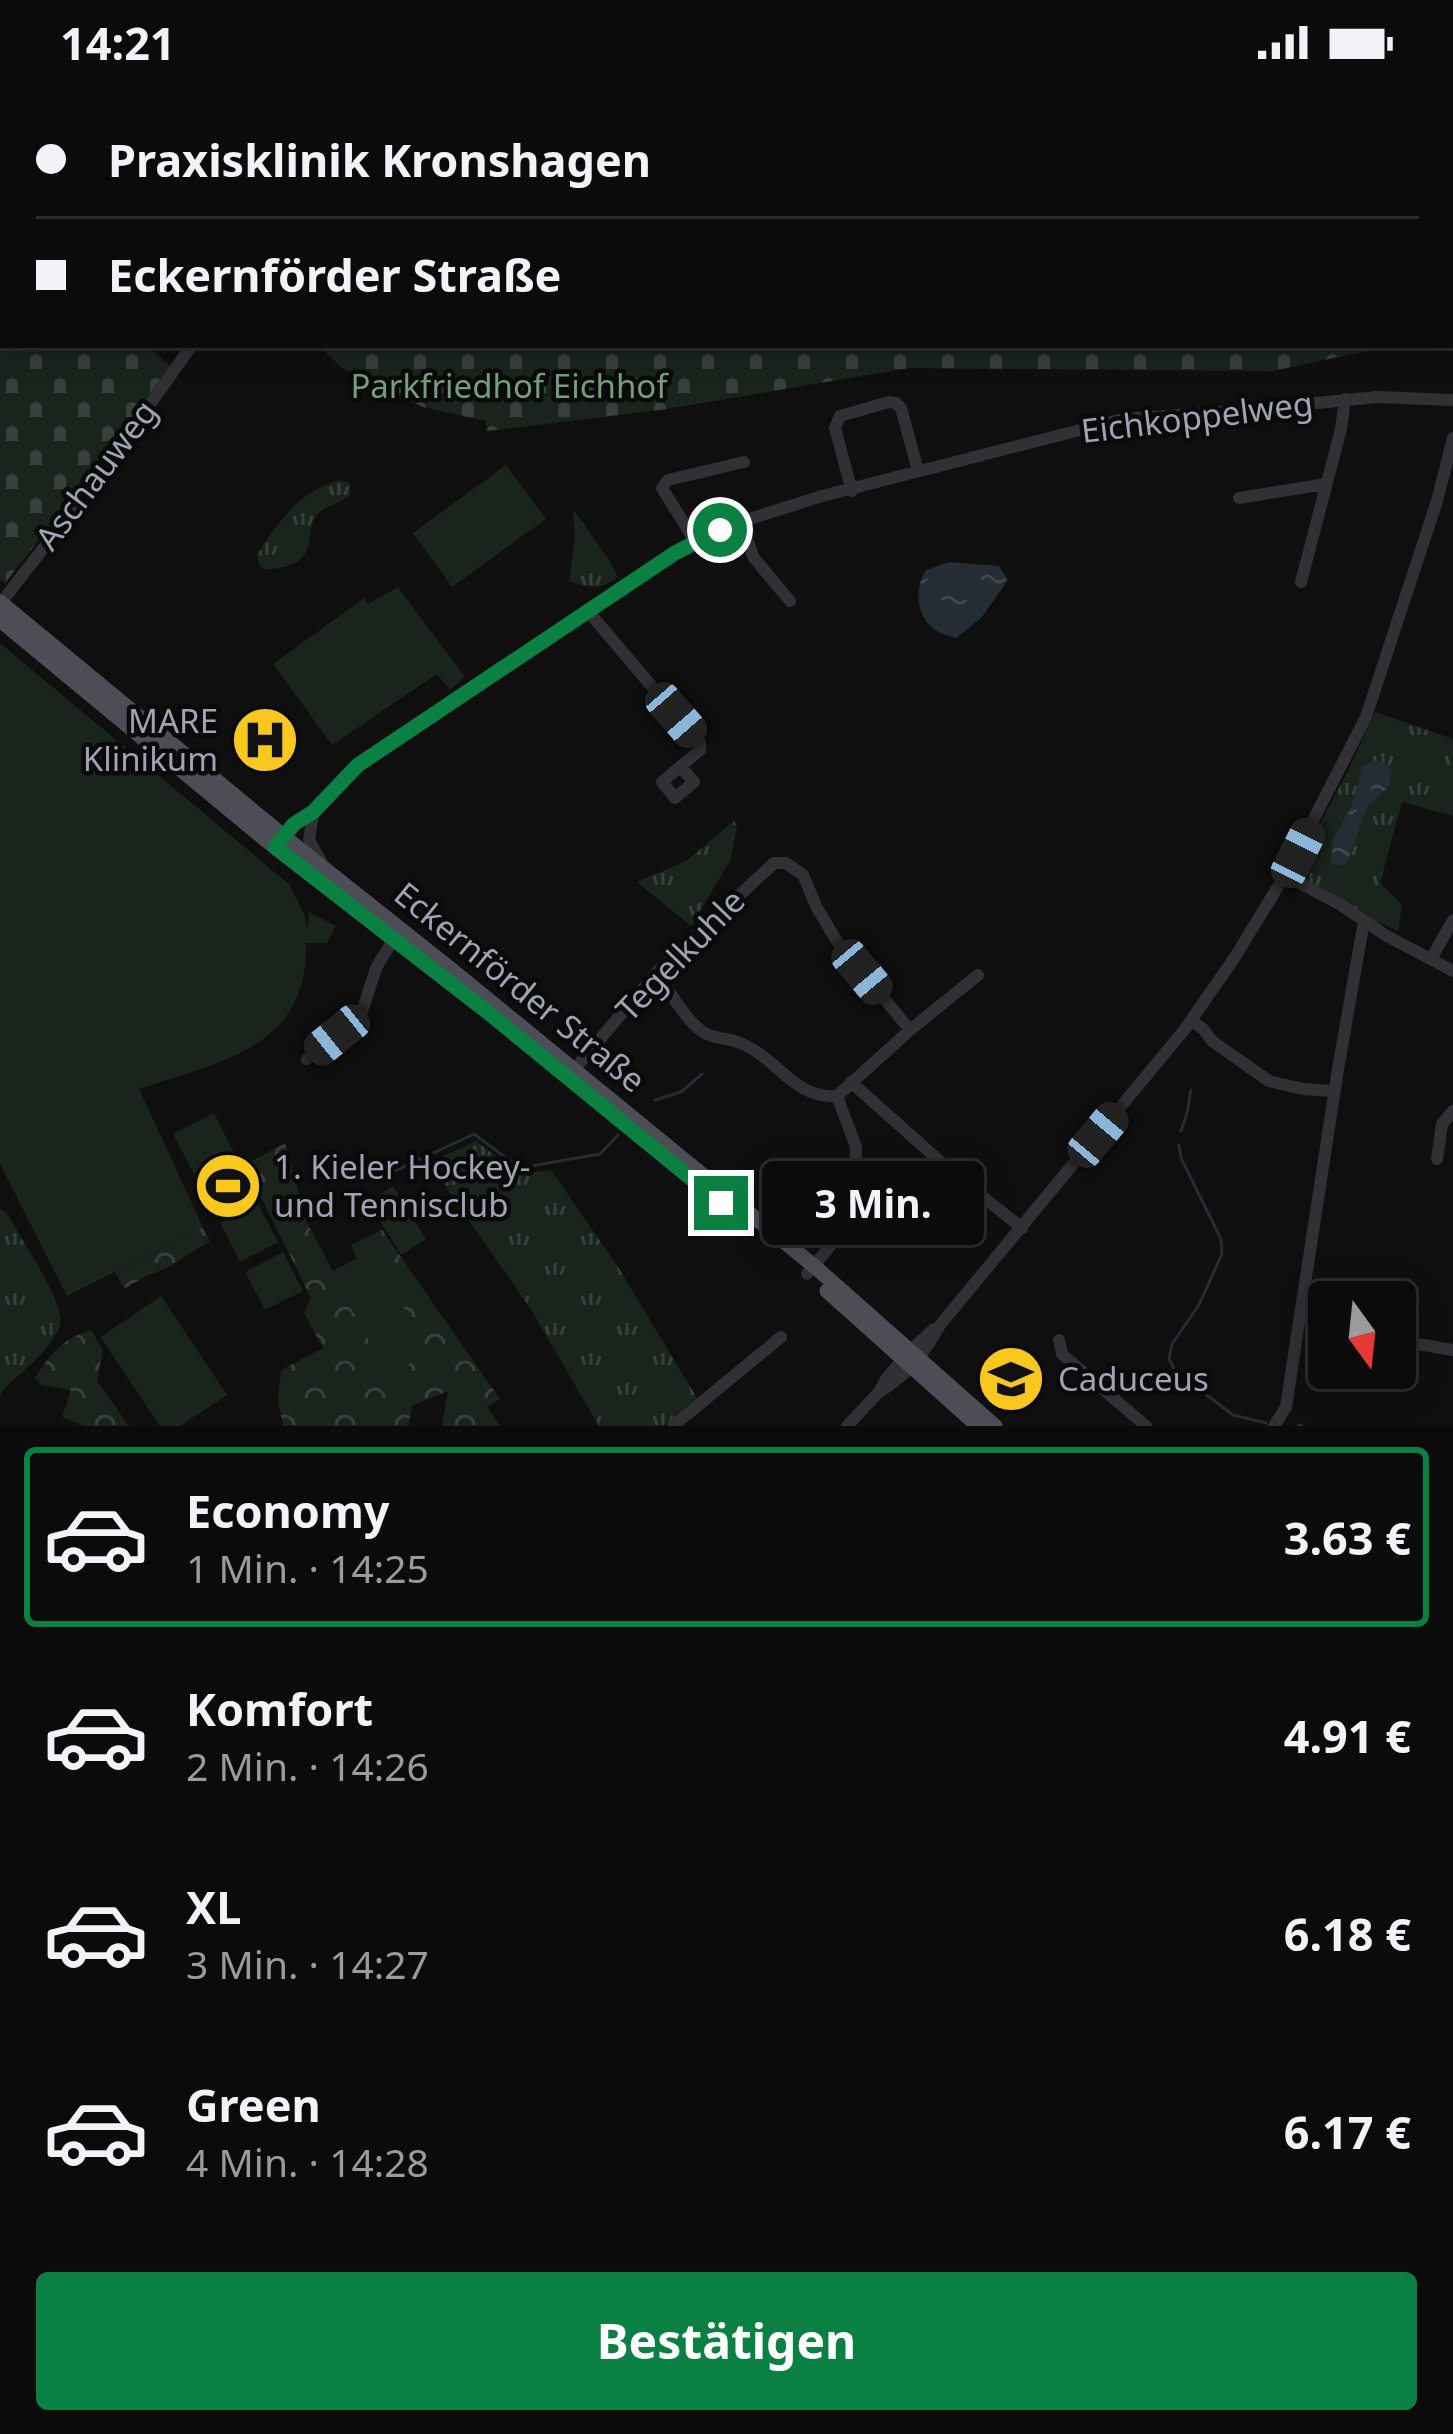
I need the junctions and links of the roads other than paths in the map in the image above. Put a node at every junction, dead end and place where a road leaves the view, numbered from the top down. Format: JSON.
{"nodes":[{"id":1,"x":191,"y":348,"type":"edge"},
{"id":2,"x":1345,"y":399,"type":"junction"},
{"id":3,"x":1453,"y":400,"type":"edge"},
{"id":4,"x":1453,"y":438,"type":"edge"},
{"id":5,"x":744,"y":462,"type":"dead end"},
{"id":6,"x":919,"y":471,"type":"junction"},
{"id":7,"x":1326,"y":484,"type":"junction"},
{"id":8,"x":852,"y":492,"type":"junction"},
{"id":9,"x":1239,"y":498,"type":"dead end"},
{"id":10,"x":740,"y":522,"type":"junction"},
{"id":11,"x":695,"y":542,"type":"junction"},
{"id":12,"x":1300,"y":582,"type":"dead end"},
{"id":13,"x":790,"y":601,"type":"dead end"},
{"id":14,"x":0,"y":603,"type":"edge"},
{"id":15,"x":587,"y":610,"type":"junction"},
{"id":16,"x":0,"y":620,"type":"edge"},
{"id":17,"x":681,"y":767,"type":"dead end"},
{"id":18,"x":311,"y":819,"type":"junction"},
{"id":19,"x":283,"y":844,"type":"junction"},
{"id":20,"x":324,"y":868,"type":"junction"},
{"id":21,"x":1285,"y":875,"type":"junction"},
{"id":22,"x":1453,"y":920,"type":"edge"},
{"id":23,"x":1364,"y":921,"type":"junction"},
{"id":24,"x":397,"y":934,"type":"junction"},
{"id":25,"x":1431,"y":959,"type":"junction"},
{"id":26,"x":1453,"y":971,"type":"edge"},
{"id":27,"x":656,"y":973,"type":"junction"},
{"id":28,"x":978,"y":975,"type":"dead end"},
{"id":29,"x":1188,"y":1024,"type":"junction"},
{"id":30,"x":910,"y":1030,"type":"junction"},
{"id":31,"x":307,"y":1059,"type":"dead end"},
{"id":32,"x":571,"y":1073,"type":"junction"},
{"id":33,"x":850,"y":1082,"type":"junction"},
{"id":34,"x":1334,"y":1091,"type":"junction"},
{"id":35,"x":837,"y":1096,"type":"junction"},
{"id":36,"x":1453,"y":1111,"type":"edge"},
{"id":37,"x":1437,"y":1159,"type":"dead end"},
{"id":38,"x":1022,"y":1228,"type":"junction"},
{"id":39,"x":811,"y":1270,"type":"junction"},
{"id":40,"x":1304,"y":1294,"type":"junction"},
{"id":41,"x":1308,"y":1296,"type":"edge"},
{"id":42,"x":781,"y":1336,"type":"dead end"},
{"id":43,"x":1059,"y":1340,"type":"dead end"},
{"id":44,"x":1416,"y":1344,"type":"edge"},
{"id":45,"x":1453,"y":1350,"type":"edge"},
{"id":46,"x":911,"y":1359,"type":"junction"},
{"id":47,"x":673,"y":1426,"type":"edge"},
{"id":48,"x":847,"y":1426,"type":"edge"},
{"id":49,"x":978,"y":1426,"type":"edge"},
{"id":50,"x":995,"y":1426,"type":"edge"},
{"id":51,"x":1145,"y":1426,"type":"edge"},
{"id":52,"x":1274,"y":1426,"type":"edge"}],
"edges":[{"from":1,"to":14,"type":"street","name":"Aschauweg"},
{"from":2,"to":3,"type":"street","name":"Eichkoppelweg"},
{"from":2,"to":6,"type":"street","name":"Eichkoppelweg"},
{"from":2,"to":7,"type":"street"},
{"from":4,"to":21,"type":"street"},
{"from":5,"to":11,"type":"street"},
{"from":6,"to":8,"type":"street","name":"Eichkoppelweg"},
{"from":6,"to":8,"type":"street"},
{"from":7,"to":9,"type":"street"},
{"from":7,"to":12,"type":"street"},
{"from":8,"to":10,"type":"street","name":"Eichkoppelweg"},
{"from":10,"to":11,"type":"street","name":"Eichkoppelweg"},
{"from":10,"to":13,"type":"street"},
{"from":11,"to":15,"type":"street","name":"Eichkoppelweg"},
{"from":14,"to":19,"type":"main road","name":"Eckernförder Straße"},
{"from":15,"to":17,"type":"street"},
{"from":15,"to":18,"type":"street","name":"Eichkoppelweg"},
{"from":16,"to":19,"type":"main road","name":"Eckernförder Straße"},
{"from":18,"to":19,"type":"street","name":"Eichkoppelweg"},
{"from":18,"to":20,"type":"street"},
{"from":19,"to":20,"type":"main road","name":"Eckernförder Straße"},
{"from":19,"to":24,"type":"main road","name":"Eckernförder Straße"},
{"from":20,"to":24,"type":"main road","name":"Eckernförder Straße"},
{"from":21,"to":23,"type":"street"},
{"from":21,"to":29,"type":"street"},
{"from":22,"to":25,"type":"street"},
{"from":23,"to":25,"type":"street"},
{"from":23,"to":34,"type":"street"},
{"from":24,"to":31,"type":"street"},
{"from":24,"to":32,"type":"main road","name":"Eckernförder Straße"},
{"from":25,"to":26,"type":"street"},
{"from":27,"to":30,"type":"street","name":"Tegelkuhle"},
{"from":27,"to":32,"type":"street","name":"Tegelkuhle"},
{"from":27,"to":35,"type":"street"},
{"from":28,"to":30,"type":"street"},
{"from":29,"to":34,"type":"street"},
{"from":29,"to":38,"type":"street"},
{"from":30,"to":33,"type":"street"},
{"from":32,"to":39,"type":"main road","name":"Eckernförder Straße"},
{"from":33,"to":35,"type":"street"},
{"from":33,"to":38,"type":"street"},
{"from":34,"to":40,"type":"street"},
{"from":35,"to":39,"type":"street"},
{"from":36,"to":37,"type":"street"},
{"from":38,"to":46,"type":"street"},
{"from":39,"to":46,"type":"main road","name":"Eckernförder Straße"},
{"from":40,"to":41,"type":"street"},
{"from":40,"to":52,"type":"street"},
{"from":42,"to":47,"type":"street"},
{"from":43,"to":51,"type":"street"},
{"from":44,"to":45,"type":"street"},
{"from":46,"to":48,"type":"street"},
{"from":46,"to":49,"type":"main road","name":"Eckernförder Straße"},
{"from":46,"to":50,"type":"main road","name":"Eckernförder Straße"}]}
